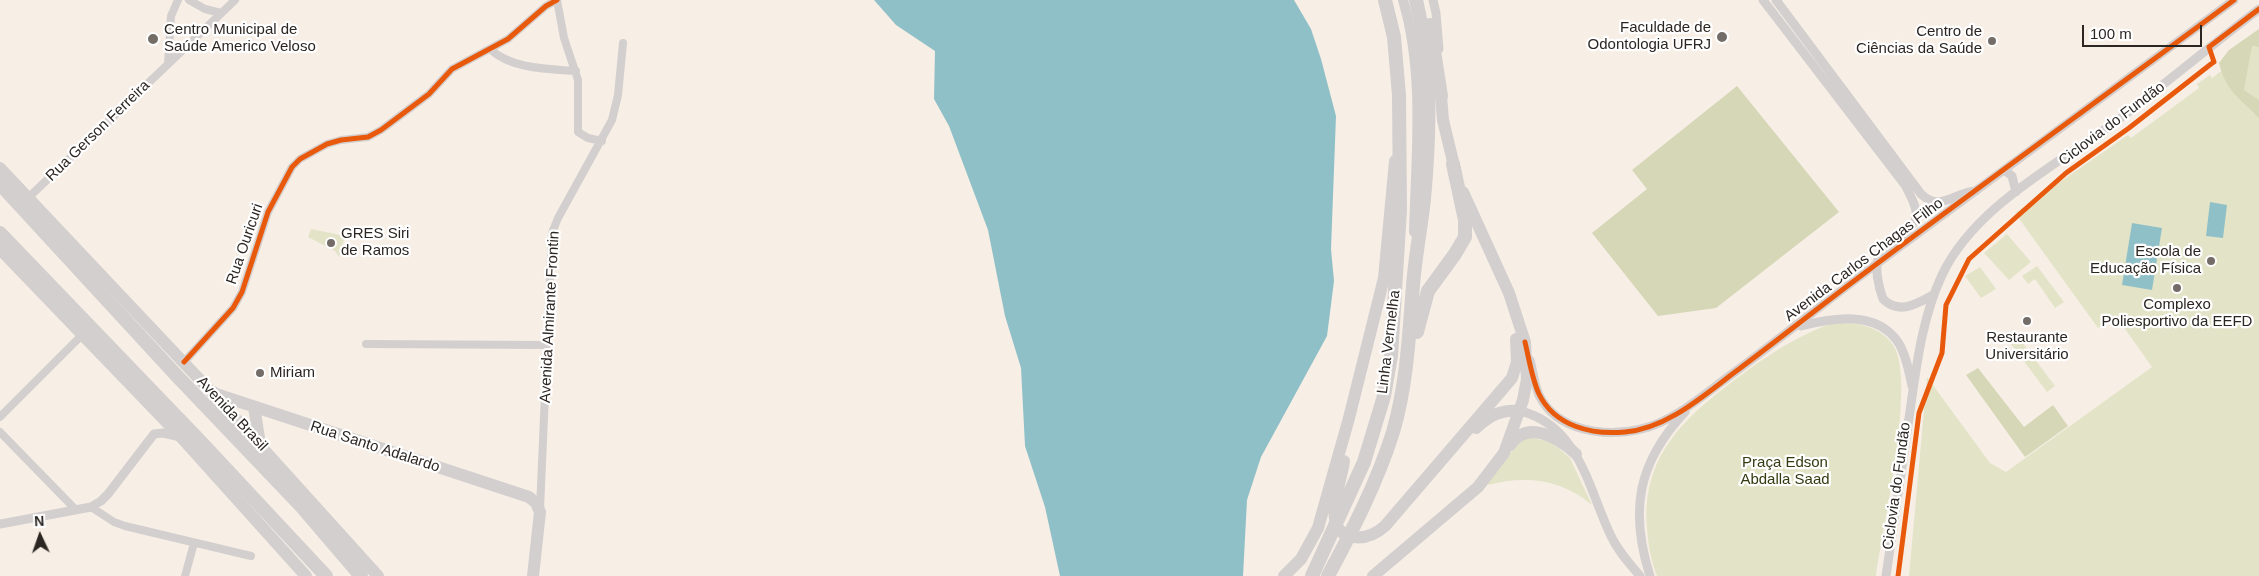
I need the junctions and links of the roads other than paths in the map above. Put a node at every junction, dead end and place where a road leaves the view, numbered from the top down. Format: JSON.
{"nodes":[{"id":1,"x":178,"y":0,"type":"edge"},
{"id":2,"x":189,"y":0,"type":"edge"},
{"id":3,"x":235,"y":0,"type":"edge"},
{"id":4,"x":557,"y":0,"type":"edge"},
{"id":5,"x":1385,"y":0,"type":"edge"},
{"id":6,"x":1403,"y":0,"type":"edge"},
{"id":7,"x":1416,"y":0,"type":"edge"},
{"id":8,"x":1424,"y":0,"type":"edge"},
{"id":9,"x":1433,"y":0,"type":"edge"},
{"id":10,"x":1763,"y":0,"type":"edge"},
{"id":11,"x":1776,"y":0,"type":"edge"},
{"id":12,"x":2234,"y":0,"type":"edge"},
{"id":13,"x":2259,"y":9,"type":"edge"},
{"id":14,"x":222,"y":13,"type":"junction"},
{"id":15,"x":623,"y":43,"type":"dead end"},
{"id":16,"x":490,"y":48,"type":"junction"},
{"id":17,"x":168,"y":64,"type":"junction"},
{"id":18,"x":576,"y":71,"type":"junction"},
{"id":19,"x":1442,"y":96,"type":"junction"},
{"id":20,"x":1399,"y":124,"type":"junction"},
{"id":21,"x":602,"y":141,"type":"junction"},
{"id":22,"x":1453,"y":164,"type":"junction"},
{"id":23,"x":0,"y":168,"type":"edge"},
{"id":24,"x":2004,"y":170,"type":"junction"},
{"id":25,"x":0,"y":184,"type":"edge"},
{"id":26,"x":1976,"y":191,"type":"junction"},
{"id":27,"x":2016,"y":192,"type":"junction"},
{"id":28,"x":28,"y":198,"type":"junction"},
{"id":29,"x":0,"y":233,"type":"edge"},
{"id":30,"x":0,"y":249,"type":"edge"},
{"id":31,"x":1877,"y":264,"type":"junction"},
{"id":32,"x":1413,"y":285,"type":"junction"},
{"id":33,"x":1933,"y":295,"type":"junction"},
{"id":34,"x":1512,"y":305,"type":"junction"},
{"id":35,"x":1796,"y":327,"type":"junction"},
{"id":36,"x":82,"y":335,"type":"junction"},
{"id":37,"x":1525,"y":342,"type":"junction"},
{"id":38,"x":366,"y":344,"type":"dead end"},
{"id":39,"x":546,"y":345,"type":"junction"},
{"id":40,"x":184,"y":362,"type":"junction"},
{"id":41,"x":1406,"y":369,"type":"junction"},
{"id":42,"x":1913,"y":389,"type":"junction"},
{"id":43,"x":213,"y":393,"type":"junction"},
{"id":44,"x":1692,"y":404,"type":"junction"},
{"id":45,"x":254,"y":407,"type":"junction"},
{"id":46,"x":1520,"y":411,"type":"junction"},
{"id":47,"x":0,"y":417,"type":"edge"},
{"id":48,"x":1349,"y":418,"type":"junction"},
{"id":49,"x":0,"y":432,"type":"edge"},
{"id":50,"x":181,"y":437,"type":"junction"},
{"id":51,"x":260,"y":444,"type":"junction"},
{"id":52,"x":1504,"y":453,"type":"junction"},
{"id":53,"x":1576,"y":454,"type":"junction"},
{"id":54,"x":1442,"y":460,"type":"junction"},
{"id":55,"x":272,"y":476,"type":"junction"},
{"id":56,"x":541,"y":488,"type":"junction"},
{"id":57,"x":535,"y":504,"type":"junction"},
{"id":58,"x":91,"y":507,"type":"junction"},
{"id":59,"x":76,"y":510,"type":"junction"},
{"id":60,"x":0,"y":524,"type":"edge"},
{"id":61,"x":194,"y":543,"type":"junction"},
{"id":62,"x":251,"y":556,"type":"dead end"},
{"id":63,"x":185,"y":576,"type":"edge"},
{"id":64,"x":306,"y":576,"type":"edge"},
{"id":65,"x":326,"y":576,"type":"edge"},
{"id":66,"x":361,"y":576,"type":"edge"},
{"id":67,"x":378,"y":576,"type":"edge"},
{"id":68,"x":533,"y":576,"type":"edge"},
{"id":69,"x":1284,"y":576,"type":"edge"},
{"id":70,"x":1312,"y":576,"type":"edge"},
{"id":71,"x":1328,"y":576,"type":"edge"},
{"id":72,"x":1373,"y":576,"type":"edge"},
{"id":73,"x":1640,"y":576,"type":"edge"},
{"id":74,"x":1650,"y":576,"type":"edge"},
{"id":75,"x":1886,"y":576,"type":"edge"}],
"edges":[{"from":1,"to":17,"type":"street"},
{"from":2,"to":14,"type":"street"},
{"from":3,"to":14,"type":"street","name":"Rua Gerson Ferreira"},
{"from":4,"to":16,"type":"street","name":"Rua Ouricuri"},
{"from":4,"to":18,"type":"street"},
{"from":5,"to":20,"type":"highway","name":"Linha Vermelha"},
{"from":6,"to":32,"type":"main road","name":"Linha Vermelha"},
{"from":7,"to":32,"type":"highway","name":"Linha Vermelha"},
{"from":8,"to":19,"type":"highway"},
{"from":9,"to":19,"type":"street"},
{"from":10,"to":31,"type":"street"},
{"from":11,"to":26,"type":"street"},
{"from":12,"to":24,"type":"street","name":"Avenida Carlos Chagas Filho"},
{"from":13,"to":27,"type":"street"},
{"from":14,"to":17,"type":"street","name":"Rua Gerson Ferreira"},
{"from":15,"to":21,"type":"street","name":"Avenida Almirante Frontin"},
{"from":16,"to":18,"type":"street"},
{"from":16,"to":40,"type":"street","name":"Rua Ouricuri"},
{"from":17,"to":28,"type":"street","name":"Rua Gerson Ferreira"},
{"from":18,"to":21,"type":"street"},
{"from":19,"to":22,"type":"highway"},
{"from":20,"to":48,"type":"highway","name":"Linha Vermelha"},
{"from":20,"to":70,"type":"highway","name":"Linha Vermelha"},
{"from":21,"to":39,"type":"street","name":"Avenida Almirante Frontin"},
{"from":22,"to":34,"type":"highway"},
{"from":22,"to":41,"type":"highway"},
{"from":23,"to":28,"type":"highway","name":"Avenida Brasil"},
{"from":24,"to":26,"type":"street","name":"Avenida Carlos Chagas Filho"},
{"from":24,"to":27,"type":"street"},
{"from":25,"to":55,"type":"highway","name":"Avenida Brasil"},
{"from":26,"to":31,"type":"street","name":"Avenida Carlos Chagas Filho"},
{"from":27,"to":33,"type":"street"},
{"from":28,"to":40,"type":"highway","name":"Avenida Brasil"},
{"from":29,"to":65,"type":"highway"},
{"from":30,"to":36,"type":"highway"},
{"from":31,"to":33,"type":"street"},
{"from":31,"to":35,"type":"street","name":"Avenida Carlos Chagas Filho"},
{"from":32,"to":41,"type":"highway","name":"Linha Vermelha"},
{"from":33,"to":42,"type":"street"},
{"from":34,"to":37,"type":"highway"},
{"from":34,"to":54,"type":"highway"},
{"from":35,"to":42,"type":"street"},
{"from":35,"to":44,"type":"street","name":"Avenida Carlos Chagas Filho"},
{"from":36,"to":47,"type":"street"},
{"from":36,"to":50,"type":"highway"},
{"from":37,"to":44,"type":"street","name":"Avenida Carlos Chagas Filho"},
{"from":37,"to":46,"type":"highway"},
{"from":38,"to":39,"type":"street"},
{"from":39,"to":56,"type":"street","name":"Avenida Almirante Frontin"},
{"from":40,"to":43,"type":"highway","name":"Avenida Brasil"},
{"from":41,"to":71,"type":"highway","name":"Linha Vermelha"},
{"from":42,"to":75,"type":"street"},
{"from":43,"to":45,"type":"highway","name":"Rua Santo Adalardo"},
{"from":43,"to":51,"type":"highway","name":"Avenida Brasil"},
{"from":43,"to":55,"type":"highway"},
{"from":44,"to":74,"type":"street","name":"Avenida Carlos Chagas Filho"},
{"from":45,"to":51,"type":"highway"},
{"from":45,"to":57,"type":"highway","name":"Rua Santo Adalardo"},
{"from":46,"to":52,"type":"highway"},
{"from":46,"to":53,"type":"street"},
{"from":46,"to":54,"type":"highway"},
{"from":48,"to":54,"type":"highway"},
{"from":48,"to":69,"type":"highway"},
{"from":49,"to":59,"type":"street"},
{"from":50,"to":58,"type":"street"},
{"from":50,"to":64,"type":"highway"},
{"from":51,"to":67,"type":"highway","name":"Avenida Brasil"},
{"from":52,"to":53,"type":"highway"},
{"from":52,"to":72,"type":"highway"},
{"from":53,"to":73,"type":"street"},
{"from":55,"to":66,"type":"highway","name":"Avenida Brasil"},
{"from":56,"to":57,"type":"street","name":"Avenida Almirante Frontin"},
{"from":56,"to":57,"type":"street"},
{"from":57,"to":68,"type":"highway","name":"Avenida Almirante Frontin"},
{"from":58,"to":59,"type":"street"},
{"from":58,"to":61,"type":"street"},
{"from":59,"to":60,"type":"street"},
{"from":61,"to":62,"type":"street"},
{"from":61,"to":63,"type":"street"}]}
